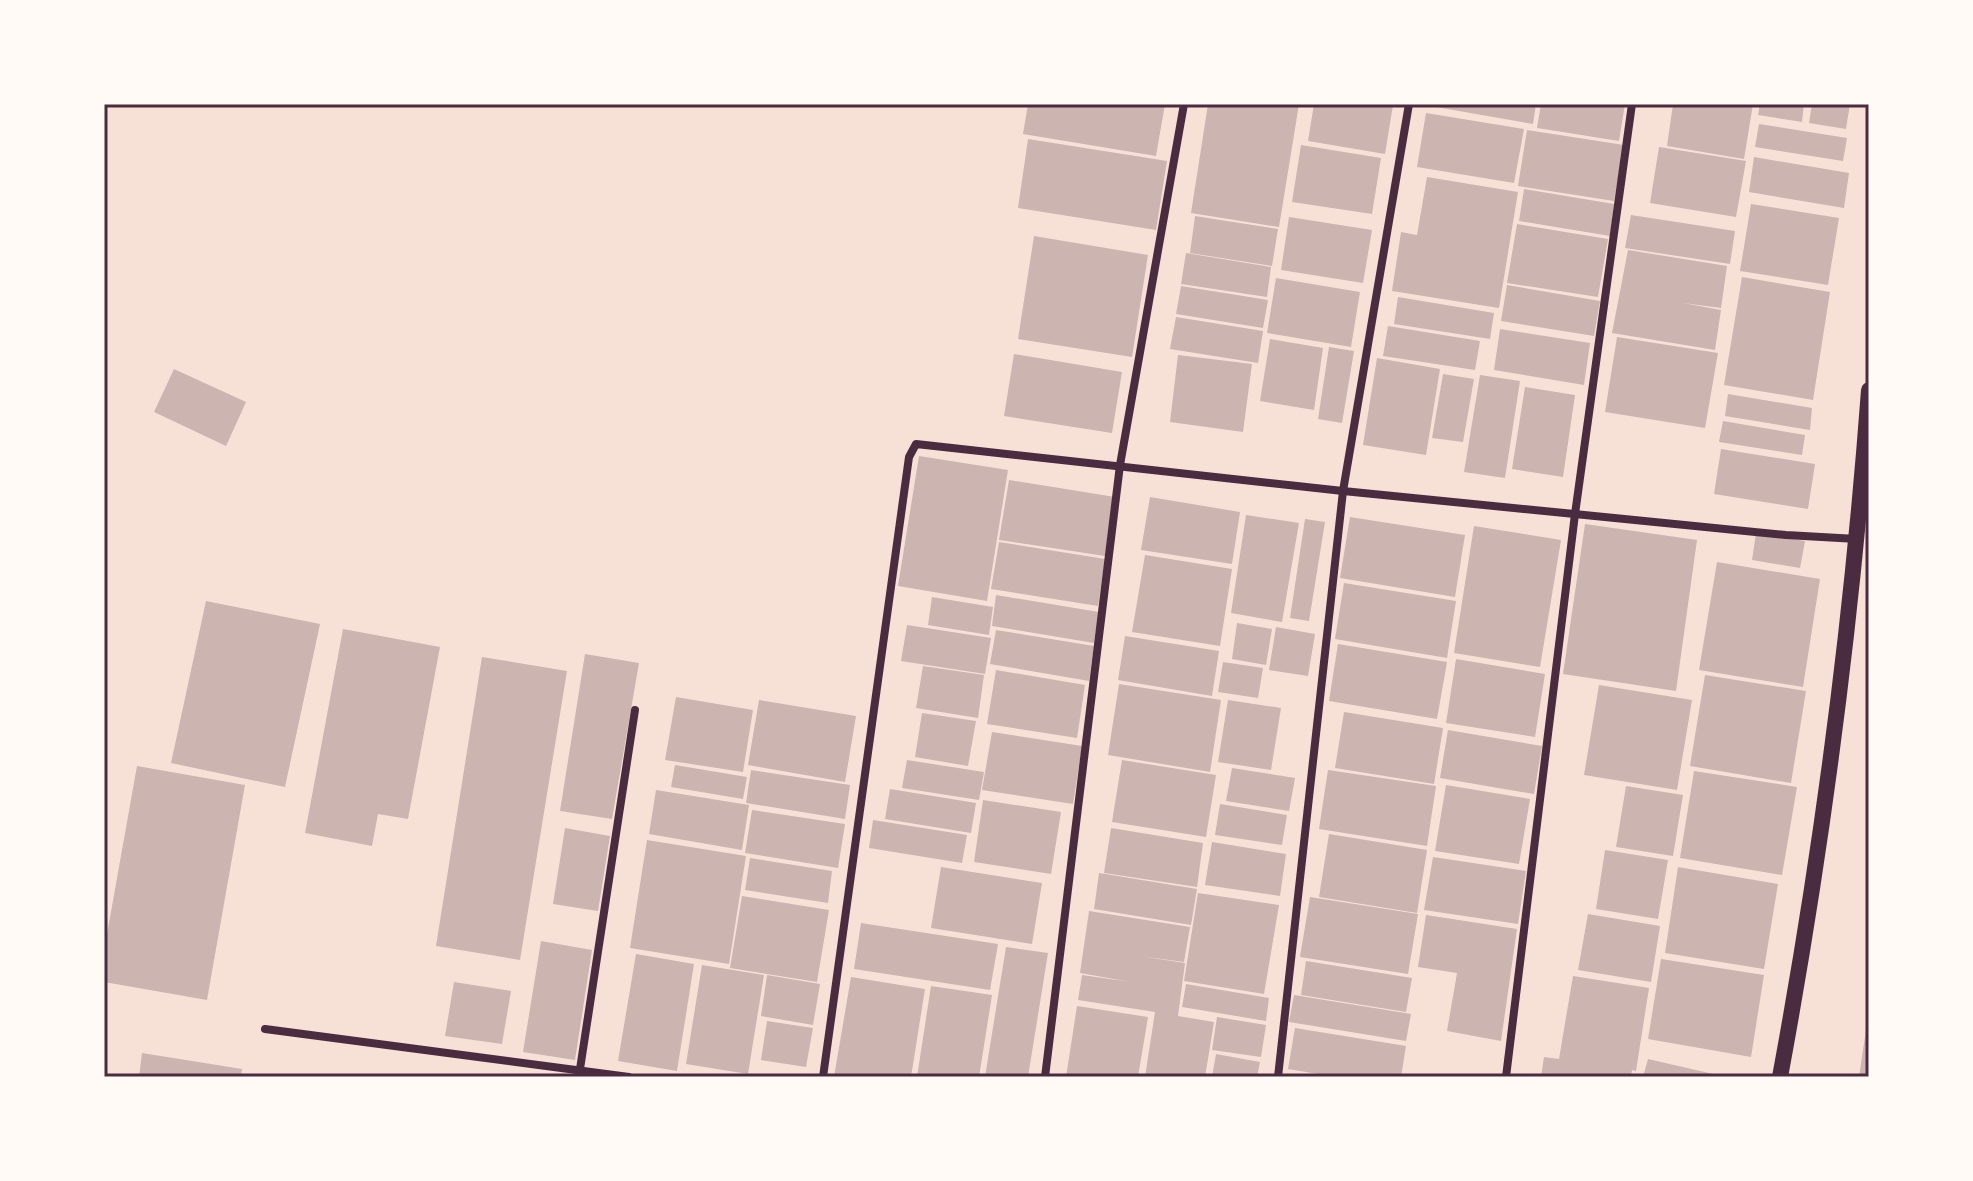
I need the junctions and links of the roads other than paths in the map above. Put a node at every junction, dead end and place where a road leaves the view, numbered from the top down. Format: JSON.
{"nodes":[{"id":1,"x":1184,"y":104,"type":"edge"},
{"id":2,"x":1409,"y":104,"type":"edge"},
{"id":3,"x":1632,"y":104,"type":"edge"},
{"id":4,"x":1869,"y":390,"type":"edge"},
{"id":5,"x":1120,"y":465,"type":"junction"},
{"id":6,"x":1343,"y":491,"type":"junction"},
{"id":7,"x":1575,"y":514,"type":"junction"},
{"id":8,"x":1858,"y":539,"type":"junction"},
{"id":9,"x":635,"y":710,"type":"dead end"},
{"id":10,"x":265,"y":1029,"type":"dead end"},
{"id":11,"x":580,"y":1069,"type":"junction"},
{"id":12,"x":629,"y":1077,"type":"edge"},
{"id":13,"x":823,"y":1077,"type":"edge"},
{"id":14,"x":1045,"y":1077,"type":"edge"},
{"id":15,"x":1278,"y":1077,"type":"edge"},
{"id":16,"x":1506,"y":1077,"type":"edge"},
{"id":17,"x":1780,"y":1077,"type":"edge"}],
"edges":[{"from":1,"to":5,"type":"street"},
{"from":2,"to":6,"type":"street"},
{"from":3,"to":7,"type":"street"},
{"from":4,"to":8,"type":"main road"},
{"from":5,"to":6,"type":"street"},
{"from":5,"to":13,"type":"street"},
{"from":5,"to":14,"type":"street"},
{"from":6,"to":7,"type":"street"},
{"from":6,"to":15,"type":"street"},
{"from":7,"to":8,"type":"street"},
{"from":7,"to":16,"type":"street"},
{"from":8,"to":17,"type":"main road"},
{"from":9,"to":11,"type":"street"},
{"from":10,"to":11,"type":"street"},
{"from":11,"to":12,"type":"street"}]}
